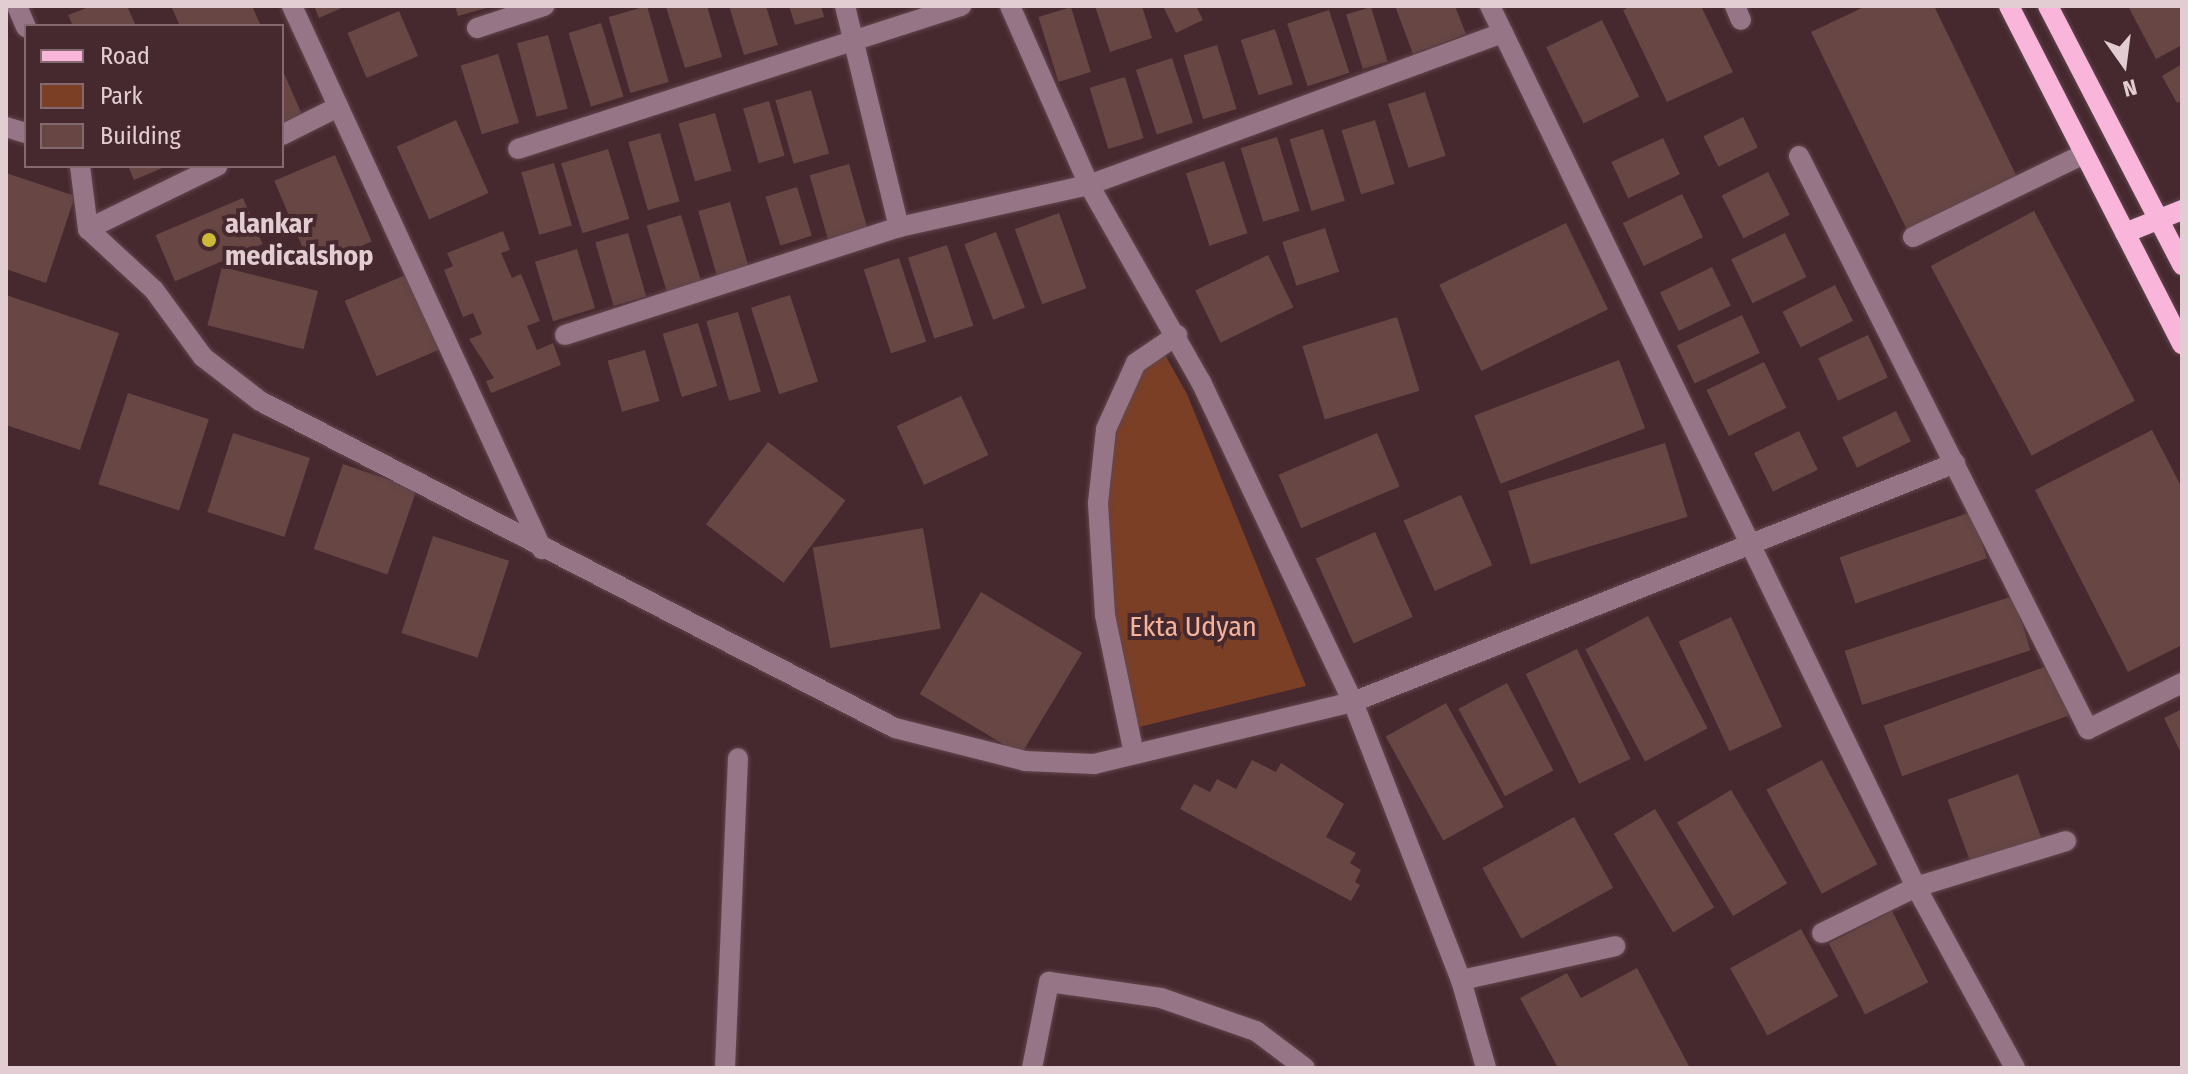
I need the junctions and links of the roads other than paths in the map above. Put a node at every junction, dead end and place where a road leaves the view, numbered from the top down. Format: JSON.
{"nodes":[{"id":1,"x":292,"y":6,"type":"edge"},
{"id":2,"x":544,"y":6,"type":"edge"},
{"id":3,"x":845,"y":6,"type":"edge"},
{"id":4,"x":961,"y":6,"type":"edge"},
{"id":5,"x":1010,"y":6,"type":"edge"},
{"id":6,"x":1490,"y":6,"type":"edge"},
{"id":7,"x":2009,"y":6,"type":"edge"},
{"id":8,"x":2048,"y":6,"type":"edge"},
{"id":9,"x":477,"y":28,"type":"dead end"},
{"id":10,"x":1503,"y":33,"type":"junction"},
{"id":11,"x":855,"y":41,"type":"junction"},
{"id":12,"x":338,"y":107,"type":"junction"},
{"id":13,"x":284,"y":134,"type":"edge"},
{"id":14,"x":518,"y":149,"type":"dead end"},
{"id":15,"x":2084,"y":154,"type":"junction"},
{"id":16,"x":1799,"y":156,"type":"dead end"},
{"id":17,"x":80,"y":168,"type":"edge"},
{"id":18,"x":213,"y":168,"type":"edge"},
{"id":19,"x":1089,"y":185,"type":"junction"},
{"id":20,"x":2182,"y":210,"type":"edge"},
{"id":21,"x":2158,"y":220,"type":"junction"},
{"id":22,"x":899,"y":227,"type":"junction"},
{"id":23,"x":88,"y":229,"type":"junction"},
{"id":24,"x":2125,"y":233,"type":"junction"},
{"id":25,"x":1913,"y":237,"type":"dead end"},
{"id":26,"x":2182,"y":265,"type":"edge"},
{"id":27,"x":2149,"y":277,"type":"junction"},
{"id":28,"x":565,"y":335,"type":"dead end"},
{"id":29,"x":1177,"y":335,"type":"junction"},
{"id":30,"x":2182,"y":344,"type":"edge"},
{"id":31,"x":1955,"y":463,"type":"junction"},
{"id":32,"x":1753,"y":541,"type":"junction"},
{"id":33,"x":542,"y":549,"type":"junction"},
{"id":34,"x":2182,"y":683,"type":"edge"},
{"id":35,"x":1353,"y":702,"type":"junction"},
{"id":36,"x":1134,"y":754,"type":"junction"},
{"id":37,"x":738,"y":758,"type":"dead end"},
{"id":38,"x":2066,"y":841,"type":"dead end"},
{"id":39,"x":1916,"y":887,"type":"junction"},
{"id":40,"x":1822,"y":933,"type":"dead end"},
{"id":41,"x":1615,"y":946,"type":"dead end"},
{"id":42,"x":1461,"y":980,"type":"junction"},
{"id":43,"x":725,"y":1068,"type":"edge"},
{"id":44,"x":1032,"y":1068,"type":"edge"},
{"id":45,"x":1305,"y":1068,"type":"edge"},
{"id":46,"x":1486,"y":1068,"type":"edge"},
{"id":47,"x":2015,"y":1068,"type":"edge"}],
"edges":[{"from":1,"to":12,"type":"street"},
{"from":2,"to":9,"type":"street"},
{"from":3,"to":11,"type":"street"},
{"from":4,"to":11,"type":"street"},
{"from":5,"to":19,"type":"street"},
{"from":6,"to":10,"type":"street"},
{"from":7,"to":15,"type":"main road"},
{"from":8,"to":21,"type":"main road"},
{"from":10,"to":19,"type":"street"},
{"from":10,"to":32,"type":"street"},
{"from":11,"to":14,"type":"street"},
{"from":11,"to":22,"type":"street"},
{"from":12,"to":13,"type":"street"},
{"from":12,"to":33,"type":"street"},
{"from":15,"to":24,"type":"main road"},
{"from":15,"to":25,"type":"street"},
{"from":16,"to":31,"type":"street"},
{"from":17,"to":23,"type":"street"},
{"from":18,"to":23,"type":"street"},
{"from":19,"to":22,"type":"street"},
{"from":19,"to":29,"type":"street"},
{"from":20,"to":21,"type":"main road"},
{"from":21,"to":24,"type":"main road"},
{"from":21,"to":26,"type":"main road"},
{"from":22,"to":28,"type":"street"},
{"from":23,"to":33,"type":"street"},
{"from":24,"to":27,"type":"main road"},
{"from":26,"to":27,"type":"main road"},
{"from":27,"to":30,"type":"main road"},
{"from":29,"to":35,"type":"street"},
{"from":29,"to":36,"type":"street"},
{"from":31,"to":32,"type":"street"},
{"from":31,"to":34,"type":"street"},
{"from":32,"to":35,"type":"street"},
{"from":32,"to":39,"type":"street"},
{"from":33,"to":36,"type":"street"},
{"from":35,"to":36,"type":"street"},
{"from":35,"to":42,"type":"street"},
{"from":37,"to":43,"type":"street"},
{"from":38,"to":39,"type":"street"},
{"from":39,"to":40,"type":"street"},
{"from":39,"to":47,"type":"street"},
{"from":41,"to":42,"type":"street"},
{"from":42,"to":46,"type":"street"},
{"from":44,"to":45,"type":"street"}]}
